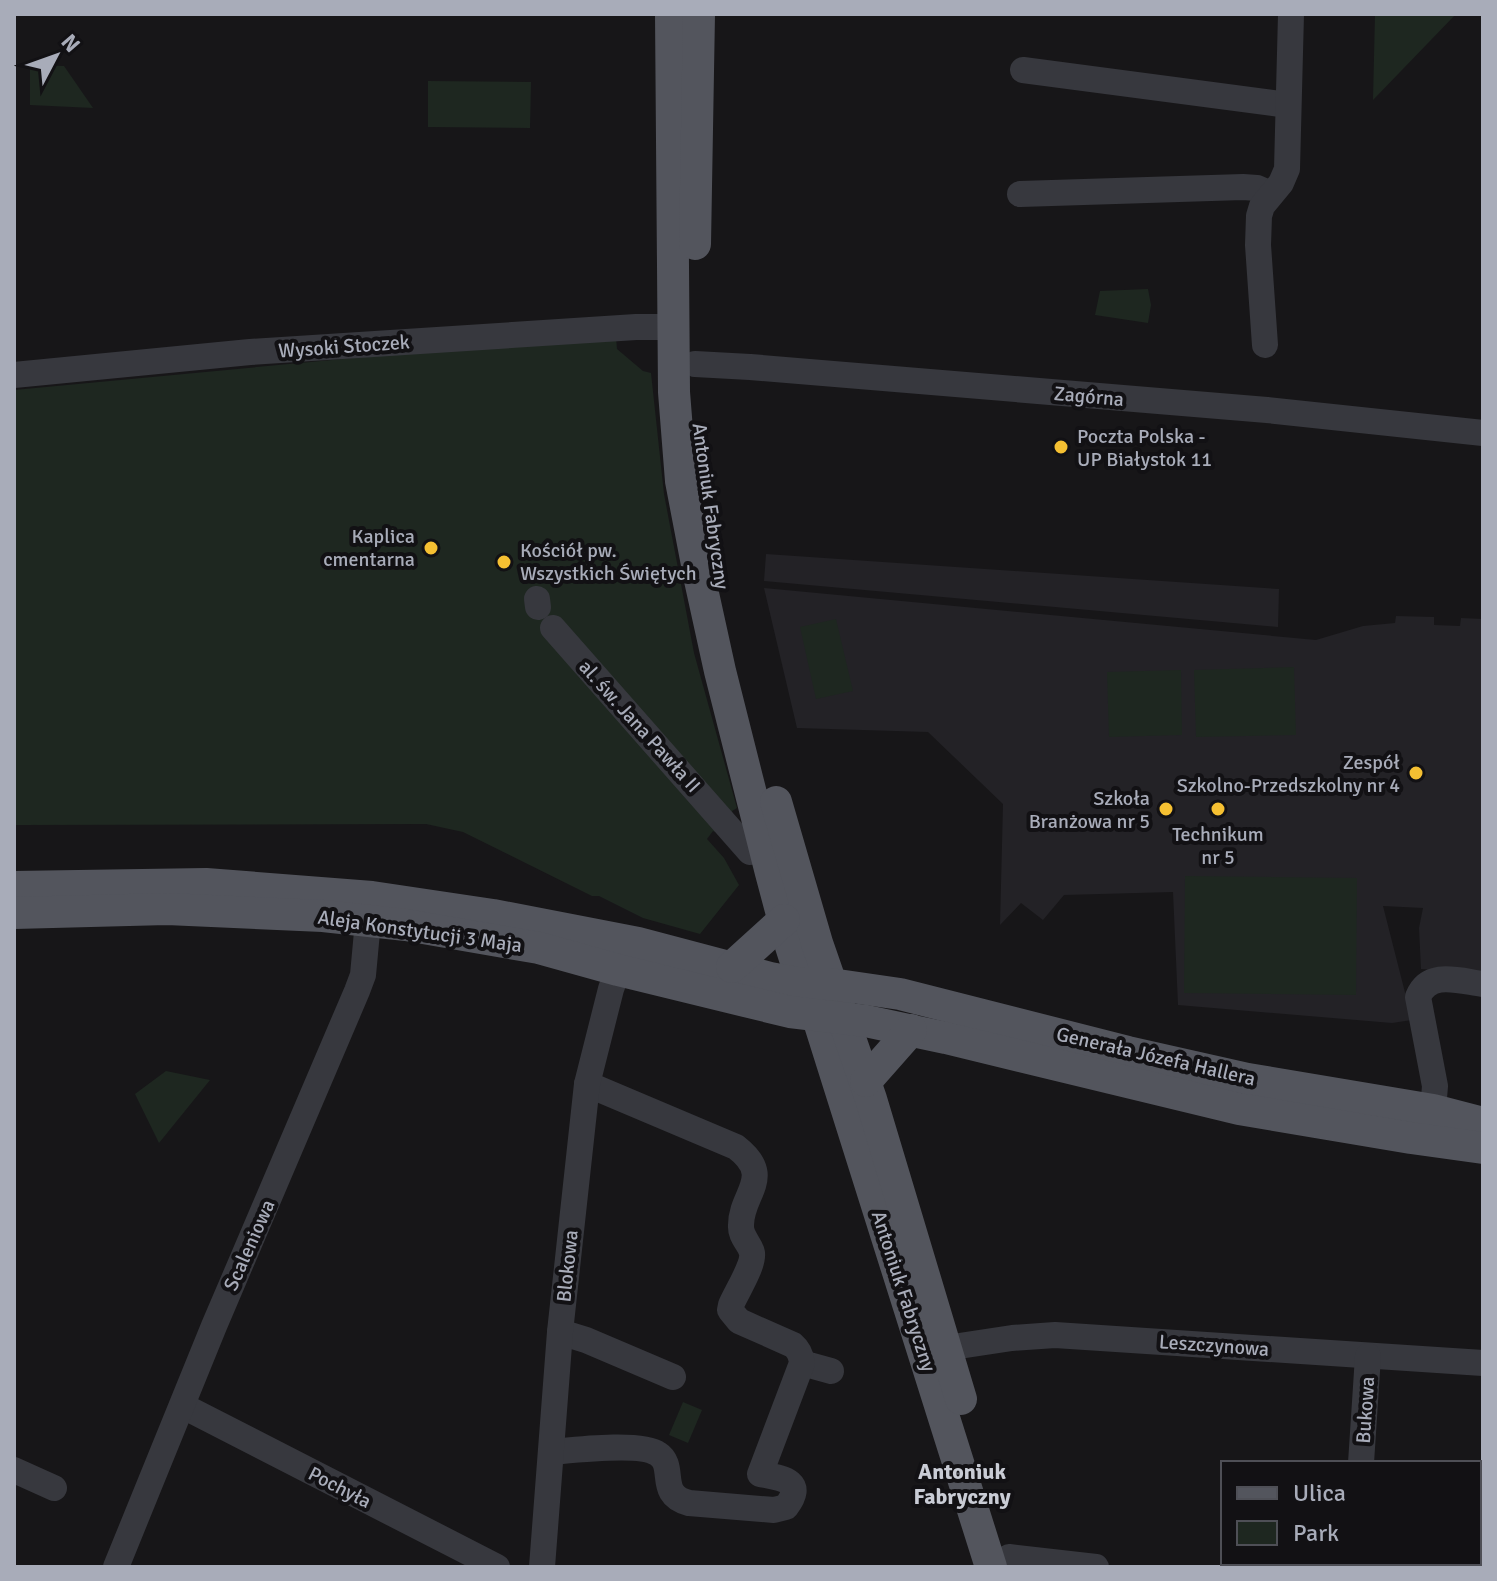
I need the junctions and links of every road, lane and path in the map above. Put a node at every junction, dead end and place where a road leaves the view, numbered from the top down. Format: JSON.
{"nodes":[{"id":1,"x":671,"y":14,"type":"edge"},
{"id":2,"x":699,"y":14,"type":"edge"},
{"id":3,"x":1291,"y":14,"type":"edge"},
{"id":4,"x":1023,"y":70,"type":"dead end"},
{"id":5,"x":1288,"y":105,"type":"junction"},
{"id":6,"x":1020,"y":194,"type":"dead end"},
{"id":7,"x":1271,"y":194,"type":"junction"},
{"id":8,"x":674,"y":327,"type":"junction"},
{"id":9,"x":1265,"y":345,"type":"dead end"},
{"id":10,"x":695,"y":364,"type":"junction"},
{"id":11,"x":14,"y":375,"type":"edge"},
{"id":12,"x":1483,"y":433,"type":"edge"},
{"id":13,"x":543,"y":611,"type":"dead end"},
{"id":14,"x":772,"y":864,"type":"junction"},
{"id":15,"x":14,"y":887,"type":"edge"},
{"id":16,"x":14,"y":913,"type":"edge"},
{"id":17,"x":784,"y":920,"type":"junction"},
{"id":18,"x":368,"y":921,"type":"junction"},
{"id":19,"x":732,"y":967,"type":"junction"},
{"id":20,"x":618,"y":970,"type":"junction"},
{"id":21,"x":817,"y":984,"type":"junction"},
{"id":22,"x":1483,"y":984,"type":"edge"},
{"id":23,"x":954,"y":1007,"type":"junction"},
{"id":24,"x":831,"y":1017,"type":"junction"},
{"id":25,"x":911,"y":1030,"type":"junction"},
{"id":26,"x":946,"y":1038,"type":"junction"},
{"id":27,"x":587,"y":1084,"type":"junction"},
{"id":28,"x":861,"y":1095,"type":"junction"},
{"id":29,"x":1433,"y":1110,"type":"junction"},
{"id":30,"x":1483,"y":1123,"type":"edge"},
{"id":31,"x":1411,"y":1138,"type":"junction"},
{"id":32,"x":1483,"y":1148,"type":"edge"},
{"id":33,"x":560,"y":1332,"type":"junction"},
{"id":34,"x":946,"y":1348,"type":"junction"},
{"id":35,"x":1368,"y":1356,"type":"junction"},
{"id":36,"x":802,"y":1363,"type":"junction"},
{"id":37,"x":1483,"y":1363,"type":"edge"},
{"id":38,"x":831,"y":1371,"type":"dead end"},
{"id":39,"x":673,"y":1377,"type":"dead end"},
{"id":40,"x":183,"y":1406,"type":"junction"},
{"id":41,"x":552,"y":1452,"type":"junction"},
{"id":42,"x":1361,"y":1461,"type":"edge"},
{"id":43,"x":14,"y":1470,"type":"edge"},
{"id":44,"x":54,"y":1488,"type":"dead end"},
{"id":45,"x":126,"y":1564,"type":"edge"},
{"id":46,"x":1004,"y":1564,"type":"edge"},
{"id":47,"x":497,"y":1567,"type":"edge"},
{"id":48,"x":542,"y":1567,"type":"edge"},
{"id":49,"x":1096,"y":1567,"type":"edge"}],
"edges":[{"from":1,"to":8,"type":"main road","name":"Antoniuk Fabryczny"},
{"from":2,"to":10,"type":"main road","name":"Antoniuk Fabryczny"},
{"from":3,"to":5,"type":"street"},
{"from":4,"to":5,"type":"street"},
{"from":5,"to":7,"type":"street"},
{"from":6,"to":7,"type":"street"},
{"from":7,"to":9,"type":"street"},
{"from":8,"to":11,"type":"street","name":"Wysoki Stoczek"},
{"from":8,"to":14,"type":"main road","name":"Antoniuk Fabryczny"},
{"from":10,"to":12,"type":"street","name":"Zagórna"},
{"from":10,"to":14,"type":"main road","name":"Antoniuk Fabryczny"},
{"from":13,"to":14,"type":"street","name":"al. św. Jana Pawła II"},
{"from":14,"to":17,"type":"main road","name":"Antoniuk Fabryczny"},
{"from":14,"to":21,"type":"main road","name":"Antoniuk Fabryczny"},
{"from":15,"to":19,"type":"main road","name":"Aleja Konstytucji 3 Maja"},
{"from":16,"to":18,"type":"main road","name":"Aleja Konstytucji 3 Maja"},
{"from":17,"to":19,"type":"main road"},
{"from":17,"to":21,"type":"main road","name":"Antoniuk Fabryczny"},
{"from":18,"to":20,"type":"main road","name":"Aleja Konstytucji 3 Maja"},
{"from":18,"to":40,"type":"street","name":"Scaleniowa"},
{"from":19,"to":21,"type":"main road","name":"Aleja Konstytucji 3 Maja"},
{"from":20,"to":24,"type":"main road","name":"Aleja Konstytucji 3 Maja"},
{"from":20,"to":27,"type":"street","name":"Blokowa"},
{"from":21,"to":23,"type":"main road","name":"Generała Józefa Hallera"},
{"from":21,"to":24,"type":"main road","name":"Antoniuk Fabryczny"},
{"from":22,"to":29,"type":"street"},
{"from":23,"to":26,"type":"main road"},
{"from":23,"to":29,"type":"main road","name":"Generała Józefa Hallera"},
{"from":24,"to":25,"type":"main road","name":"Generała Józefa Hallera"},
{"from":24,"to":28,"type":"main road","name":"Antoniuk Fabryczny"},
{"from":25,"to":26,"type":"main road","name":"Generała Józefa Hallera"},
{"from":25,"to":28,"type":"main road"},
{"from":26,"to":31,"type":"main road","name":"Generała Józefa Hallera"},
{"from":27,"to":33,"type":"street","name":"Blokowa"},
{"from":27,"to":36,"type":"street"},
{"from":28,"to":34,"type":"main road","name":"Antoniuk Fabryczny"},
{"from":28,"to":46,"type":"main road","name":"Antoniuk Fabryczny"},
{"from":29,"to":30,"type":"main road","name":"Generała Józefa Hallera"},
{"from":29,"to":31,"type":"street"},
{"from":31,"to":32,"type":"main road","name":"Generała Józefa Hallera"},
{"from":33,"to":39,"type":"street"},
{"from":33,"to":41,"type":"street","name":"Blokowa"},
{"from":34,"to":35,"type":"street","name":"Leszczynowa"},
{"from":34,"to":46,"type":"main road","name":"Antoniuk Fabryczny"},
{"from":35,"to":37,"type":"street","name":"Leszczynowa"},
{"from":35,"to":42,"type":"street","name":"Bukowa"},
{"from":36,"to":38,"type":"street"},
{"from":36,"to":41,"type":"street"},
{"from":40,"to":45,"type":"street","name":"Scaleniowa"},
{"from":40,"to":47,"type":"street","name":"Pochyła"},
{"from":41,"to":48,"type":"street","name":"Blokowa"},
{"from":43,"to":44,"type":"street"},
{"from":46,"to":49,"type":"street"}]}
